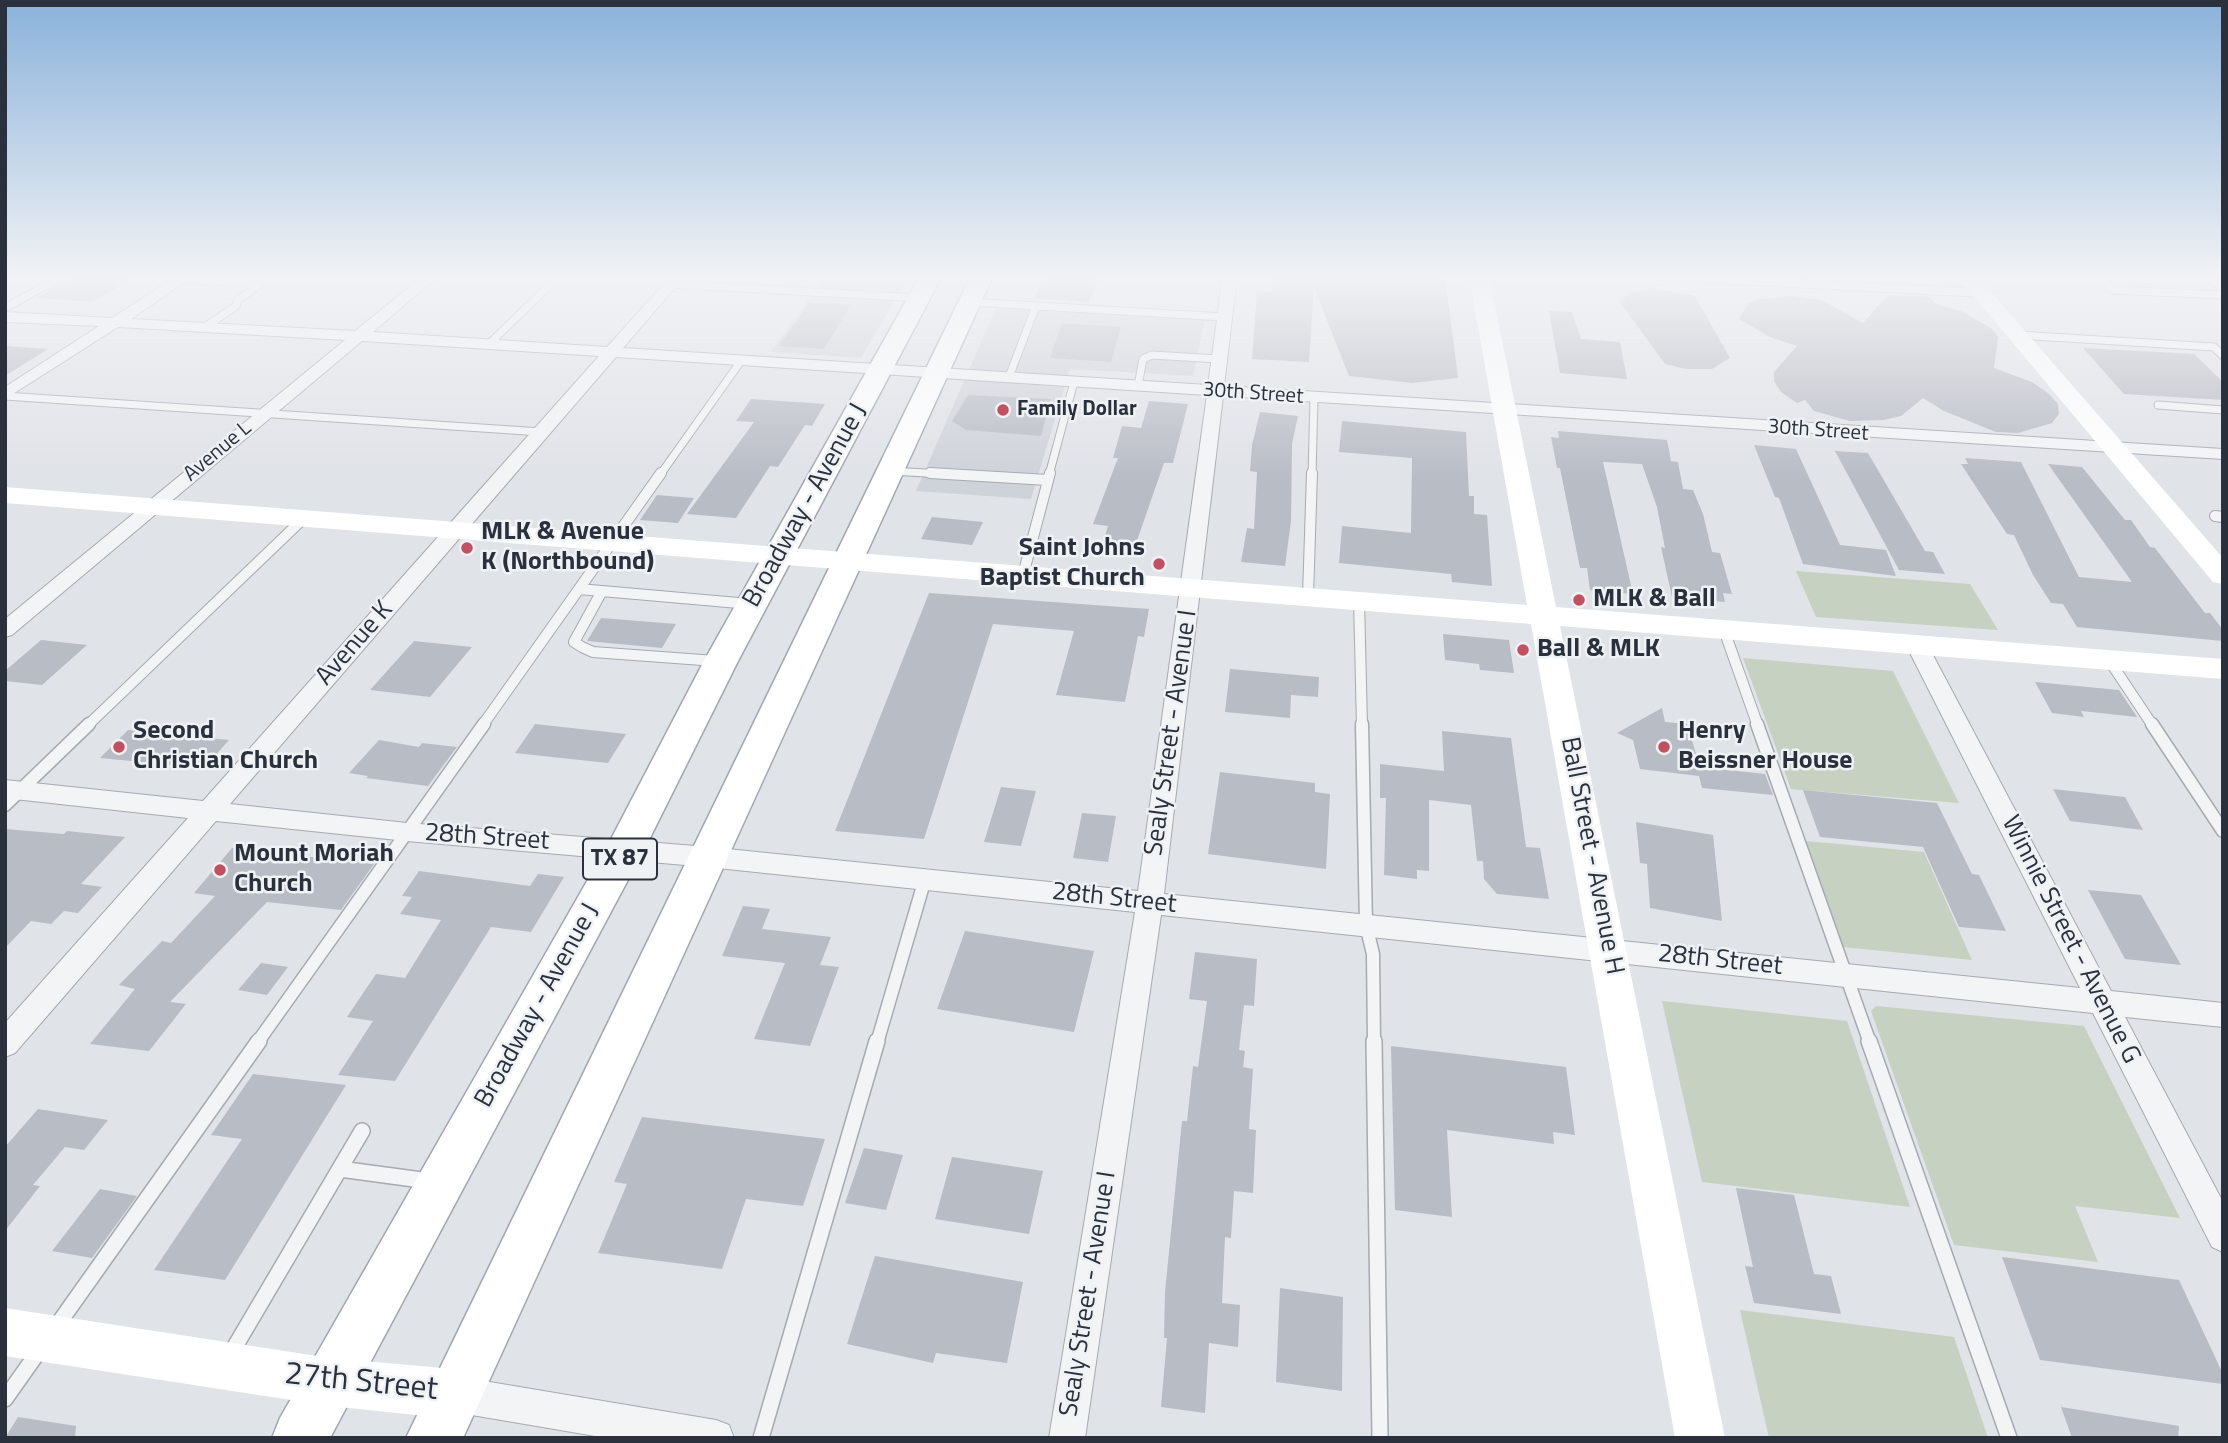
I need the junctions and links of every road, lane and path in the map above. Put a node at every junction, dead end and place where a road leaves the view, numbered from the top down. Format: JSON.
{"nodes":[{"id":1,"x":83,"y":343,"type":"edge"},
{"id":2,"x":350,"y":343,"type":"edge"},
{"id":3,"x":461,"y":343,"type":"edge"},
{"id":4,"x":619,"y":343,"type":"edge"},
{"id":5,"x":894,"y":343,"type":"edge"},
{"id":6,"x":950,"y":343,"type":"edge"},
{"id":7,"x":1022,"y":343,"type":"edge"},
{"id":8,"x":1220,"y":343,"type":"edge"},
{"id":9,"x":1493,"y":343,"type":"edge"},
{"id":10,"x":2025,"y":343,"type":"edge"},
{"id":11,"x":2154,"y":343,"type":"edge"},
{"id":12,"x":488,"y":345,"type":"joint"},
{"id":13,"x":611,"y":353,"type":"junction"},
{"id":14,"x":2223,"y":356,"type":"edge"},
{"id":15,"x":1218,"y":359,"type":"junction"},
{"id":16,"x":741,"y":361,"type":"junction"},
{"id":17,"x":880,"y":370,"type":"junction"},
{"id":18,"x":936,"y":373,"type":"junction"},
{"id":19,"x":1009,"y":377,"type":"junction"},
{"id":20,"x":1074,"y":382,"type":"junction"},
{"id":21,"x":1138,"y":386,"type":"junction"},
{"id":22,"x":1214,"y":391,"type":"junction"},
{"id":23,"x":5,"y":395,"type":"edge"},
{"id":24,"x":1314,"y":398,"type":"junction"},
{"id":25,"x":2158,"y":405,"type":"dead end"},
{"id":26,"x":1506,"y":410,"type":"junction"},
{"id":27,"x":2223,"y":410,"type":"edge"},
{"id":28,"x":264,"y":414,"type":"junction"},
{"id":29,"x":541,"y":432,"type":"junction"},
{"id":30,"x":2113,"y":448,"type":"junction"},
{"id":31,"x":2223,"y":454,"type":"edge"},
{"id":32,"x":891,"y":471,"type":"junction"},
{"id":33,"x":1048,"y":481,"type":"junction"},
{"id":34,"x":6,"y":496,"type":"edge"},
{"id":35,"x":152,"y":507,"type":"junction"},
{"id":36,"x":303,"y":519,"type":"junction"},
{"id":37,"x":454,"y":532,"type":"junction"},
{"id":38,"x":611,"y":543,"type":"junction"},
{"id":39,"x":778,"y":557,"type":"junction"},
{"id":40,"x":848,"y":562,"type":"junction"},
{"id":41,"x":1023,"y":575,"type":"junction"},
{"id":42,"x":2223,"y":576,"type":"edge"},
{"id":43,"x":1191,"y":588,"type":"junction"},
{"id":44,"x":579,"y":589,"type":"junction"},
{"id":45,"x":602,"y":591,"type":"junction"},
{"id":46,"x":1308,"y":596,"type":"junction"},
{"id":47,"x":1359,"y":600,"type":"junction"},
{"id":48,"x":752,"y":604,"type":"junction"},
{"id":49,"x":1545,"y":615,"type":"junction"},
{"id":50,"x":1724,"y":629,"type":"junction"},
{"id":51,"x":5,"y":630,"type":"edge"},
{"id":52,"x":1917,"y":645,"type":"junction"},
{"id":53,"x":2109,"y":660,"type":"junction"},
{"id":54,"x":721,"y":661,"type":"junction"},
{"id":55,"x":2223,"y":669,"type":"edge"},
{"id":56,"x":10,"y":795,"type":"edge"},
{"id":57,"x":209,"y":811,"type":"junction"},
{"id":58,"x":2223,"y":831,"type":"edge"},
{"id":59,"x":407,"y":832,"type":"junction"},
{"id":60,"x":626,"y":848,"type":"junction"},
{"id":61,"x":708,"y":857,"type":"junction"},
{"id":62,"x":925,"y":879,"type":"junction"},
{"id":63,"x":1150,"y":903,"type":"junction"},
{"id":64,"x":1366,"y":926,"type":"junction"},
{"id":65,"x":1609,"y":950,"type":"junction"},
{"id":66,"x":1849,"y":974,"type":"junction"},
{"id":67,"x":2103,"y":1003,"type":"junction"},
{"id":68,"x":2223,"y":1015,"type":"edge"},
{"id":69,"x":5,"y":1044,"type":"edge"},
{"id":70,"x":362,"y":1131,"type":"dead end"},
{"id":71,"x":340,"y":1169,"type":"junction"},
{"id":72,"x":438,"y":1182,"type":"junction"},
{"id":73,"x":2223,"y":1236,"type":"edge"},
{"id":74,"x":27,"y":1336,"type":"edge"},
{"id":75,"x":223,"y":1366,"type":"junction"},
{"id":76,"x":330,"y":1382,"type":"junction"},
{"id":77,"x":454,"y":1394,"type":"junction"},
{"id":78,"x":5,"y":1399,"type":"edge"},
{"id":79,"x":300,"y":1438,"type":"edge"},
{"id":80,"x":434,"y":1438,"type":"edge"},
{"id":81,"x":716,"y":1438,"type":"edge"},
{"id":82,"x":761,"y":1438,"type":"edge"},
{"id":83,"x":1067,"y":1438,"type":"edge"},
{"id":84,"x":1380,"y":1438,"type":"edge"},
{"id":85,"x":1700,"y":1438,"type":"edge"},
{"id":86,"x":2009,"y":1438,"type":"edge"}],
"edges":[{"from":1,"to":23,"type":"street"},
{"from":2,"to":28,"type":"street","name":"Avenue L"},
{"from":3,"to":12,"type":"street","name":"30th Street"},
{"from":4,"to":13,"type":"street","name":"Avenue K"},
{"from":5,"to":17,"type":"main road","name":"Broadway - Avenue J","number":"TX 87"},
{"from":6,"to":18,"type":"main road","name":"Broadway - Avenue J","number":"TX 87"},
{"from":7,"to":19,"type":"lane"},
{"from":8,"to":15,"type":"street","name":"Sealy Street - Avenue I"},
{"from":9,"to":26,"type":"street","name":"Ball Street - Avenue H"},
{"from":10,"to":30,"type":"street"},
{"from":11,"to":14,"type":"lane"},
{"from":12,"to":13,"type":"street","name":"30th Street"},
{"from":13,"to":16,"type":"street","name":"30th Street"},
{"from":13,"to":29,"type":"street","name":"Avenue K"},
{"from":15,"to":21,"type":"lane"},
{"from":15,"to":22,"type":"street","name":"Sealy Street - Avenue I"},
{"from":16,"to":17,"type":"street","name":"30th Street"},
{"from":16,"to":38,"type":"lane"},
{"from":17,"to":18,"type":"street","name":"30th Street"},
{"from":17,"to":39,"type":"main road","name":"Broadway - Avenue J","number":"TX 87"},
{"from":18,"to":19,"type":"street","name":"30th Street"},
{"from":18,"to":32,"type":"main road","name":"Broadway - Avenue J","number":"TX 87"},
{"from":19,"to":20,"type":"street","name":"30th Street"},
{"from":20,"to":21,"type":"street","name":"30th Street"},
{"from":20,"to":33,"type":"lane"},
{"from":21,"to":22,"type":"street","name":"30th Street"},
{"from":22,"to":24,"type":"street","name":"30th Street"},
{"from":22,"to":43,"type":"street","name":"Sealy Street - Avenue I"},
{"from":23,"to":28,"type":"lane"},
{"from":24,"to":26,"type":"street","name":"30th Street"},
{"from":24,"to":46,"type":"lane"},
{"from":25,"to":27,"type":"lane"},
{"from":26,"to":30,"type":"street","name":"30th Street"},
{"from":26,"to":49,"type":"street","name":"Ball Street - Avenue H"},
{"from":28,"to":29,"type":"lane"},
{"from":28,"to":35,"type":"street","name":"Avenue L"},
{"from":29,"to":37,"type":"street","name":"Avenue K"},
{"from":30,"to":31,"type":"street","name":"30th Street"},
{"from":30,"to":42,"type":"street"},
{"from":32,"to":33,"type":"lane"},
{"from":32,"to":40,"type":"main road","name":"Broadway - Avenue J","number":"TX 87"},
{"from":33,"to":41,"type":"lane"},
{"from":34,"to":35,"type":"street"},
{"from":35,"to":36,"type":"street"},
{"from":35,"to":51,"type":"street","name":"Avenue L"},
{"from":36,"to":37,"type":"street"},
{"from":36,"to":56,"type":"lane"},
{"from":37,"to":38,"type":"street"},
{"from":37,"to":57,"type":"street","name":"Avenue K"},
{"from":38,"to":39,"type":"street"},
{"from":38,"to":44,"type":"lane"},
{"from":39,"to":40,"type":"street"},
{"from":39,"to":48,"type":"main road","name":"Broadway - Avenue J","number":"TX 87"},
{"from":40,"to":41,"type":"street"},
{"from":40,"to":61,"type":"main road","name":"Broadway - Avenue J","number":"TX 87"},
{"from":41,"to":43,"type":"street"},
{"from":43,"to":46,"type":"street"},
{"from":43,"to":63,"type":"street","name":"Sealy Street - Avenue I"},
{"from":44,"to":45,"type":"lane"},
{"from":44,"to":59,"type":"lane"},
{"from":45,"to":48,"type":"lane"},
{"from":45,"to":54,"type":"lane"},
{"from":46,"to":47,"type":"street"},
{"from":47,"to":49,"type":"street"},
{"from":47,"to":64,"type":"lane"},
{"from":48,"to":54,"type":"main road","name":"Broadway - Avenue J","number":"TX 87"},
{"from":49,"to":50,"type":"street"},
{"from":49,"to":65,"type":"street","name":"Ball Street - Avenue H"},
{"from":50,"to":52,"type":"street"},
{"from":50,"to":66,"type":"lane"},
{"from":52,"to":53,"type":"street"},
{"from":52,"to":67,"type":"street","name":"Winnie Street - Avenue G"},
{"from":53,"to":55,"type":"street"},
{"from":53,"to":58,"type":"lane"},
{"from":54,"to":60,"type":"main road","name":"Broadway - Avenue J","number":"TX 87"},
{"from":56,"to":57,"type":"street","name":"28th Street"},
{"from":57,"to":59,"type":"street","name":"28th Street"},
{"from":57,"to":69,"type":"street","name":"Avenue K"},
{"from":59,"to":60,"type":"street","name":"28th Street"},
{"from":59,"to":74,"type":"lane"},
{"from":60,"to":61,"type":"street","name":"28th Street"},
{"from":60,"to":72,"type":"main road","name":"Broadway - Avenue J","number":"TX 87"},
{"from":61,"to":62,"type":"street","name":"28th Street"},
{"from":61,"to":77,"type":"main road","name":"Broadway - Avenue J","number":"TX 87"},
{"from":62,"to":63,"type":"street","name":"28th Street"},
{"from":62,"to":82,"type":"lane"},
{"from":63,"to":64,"type":"street","name":"28th Street"},
{"from":63,"to":83,"type":"street","name":"Sealy Street - Avenue I"},
{"from":64,"to":65,"type":"street","name":"28th Street"},
{"from":64,"to":84,"type":"lane"},
{"from":65,"to":66,"type":"street","name":"28th Street"},
{"from":65,"to":85,"type":"street","name":"Ball Street - Avenue H"},
{"from":66,"to":67,"type":"street","name":"28th Street"},
{"from":66,"to":86,"type":"lane"},
{"from":67,"to":68,"type":"street","name":"28th Street"},
{"from":67,"to":73,"type":"street","name":"Winnie Street - Avenue G"},
{"from":70,"to":71,"type":"lane"},
{"from":71,"to":72,"type":"lane"},
{"from":71,"to":75,"type":"lane"},
{"from":72,"to":76,"type":"main road","name":"Broadway - Avenue J","number":"TX 87"},
{"from":74,"to":75,"type":"street","name":"27th Street"},
{"from":74,"to":78,"type":"lane"},
{"from":75,"to":76,"type":"street","name":"27th Street"},
{"from":76,"to":77,"type":"street","name":"27th Street"},
{"from":76,"to":79,"type":"main road","name":"Broadway - Avenue J","number":"TX 87"},
{"from":77,"to":80,"type":"main road","name":"Broadway - Avenue J","number":"TX 87"},
{"from":77,"to":81,"type":"street","name":"27th Street"}]}
